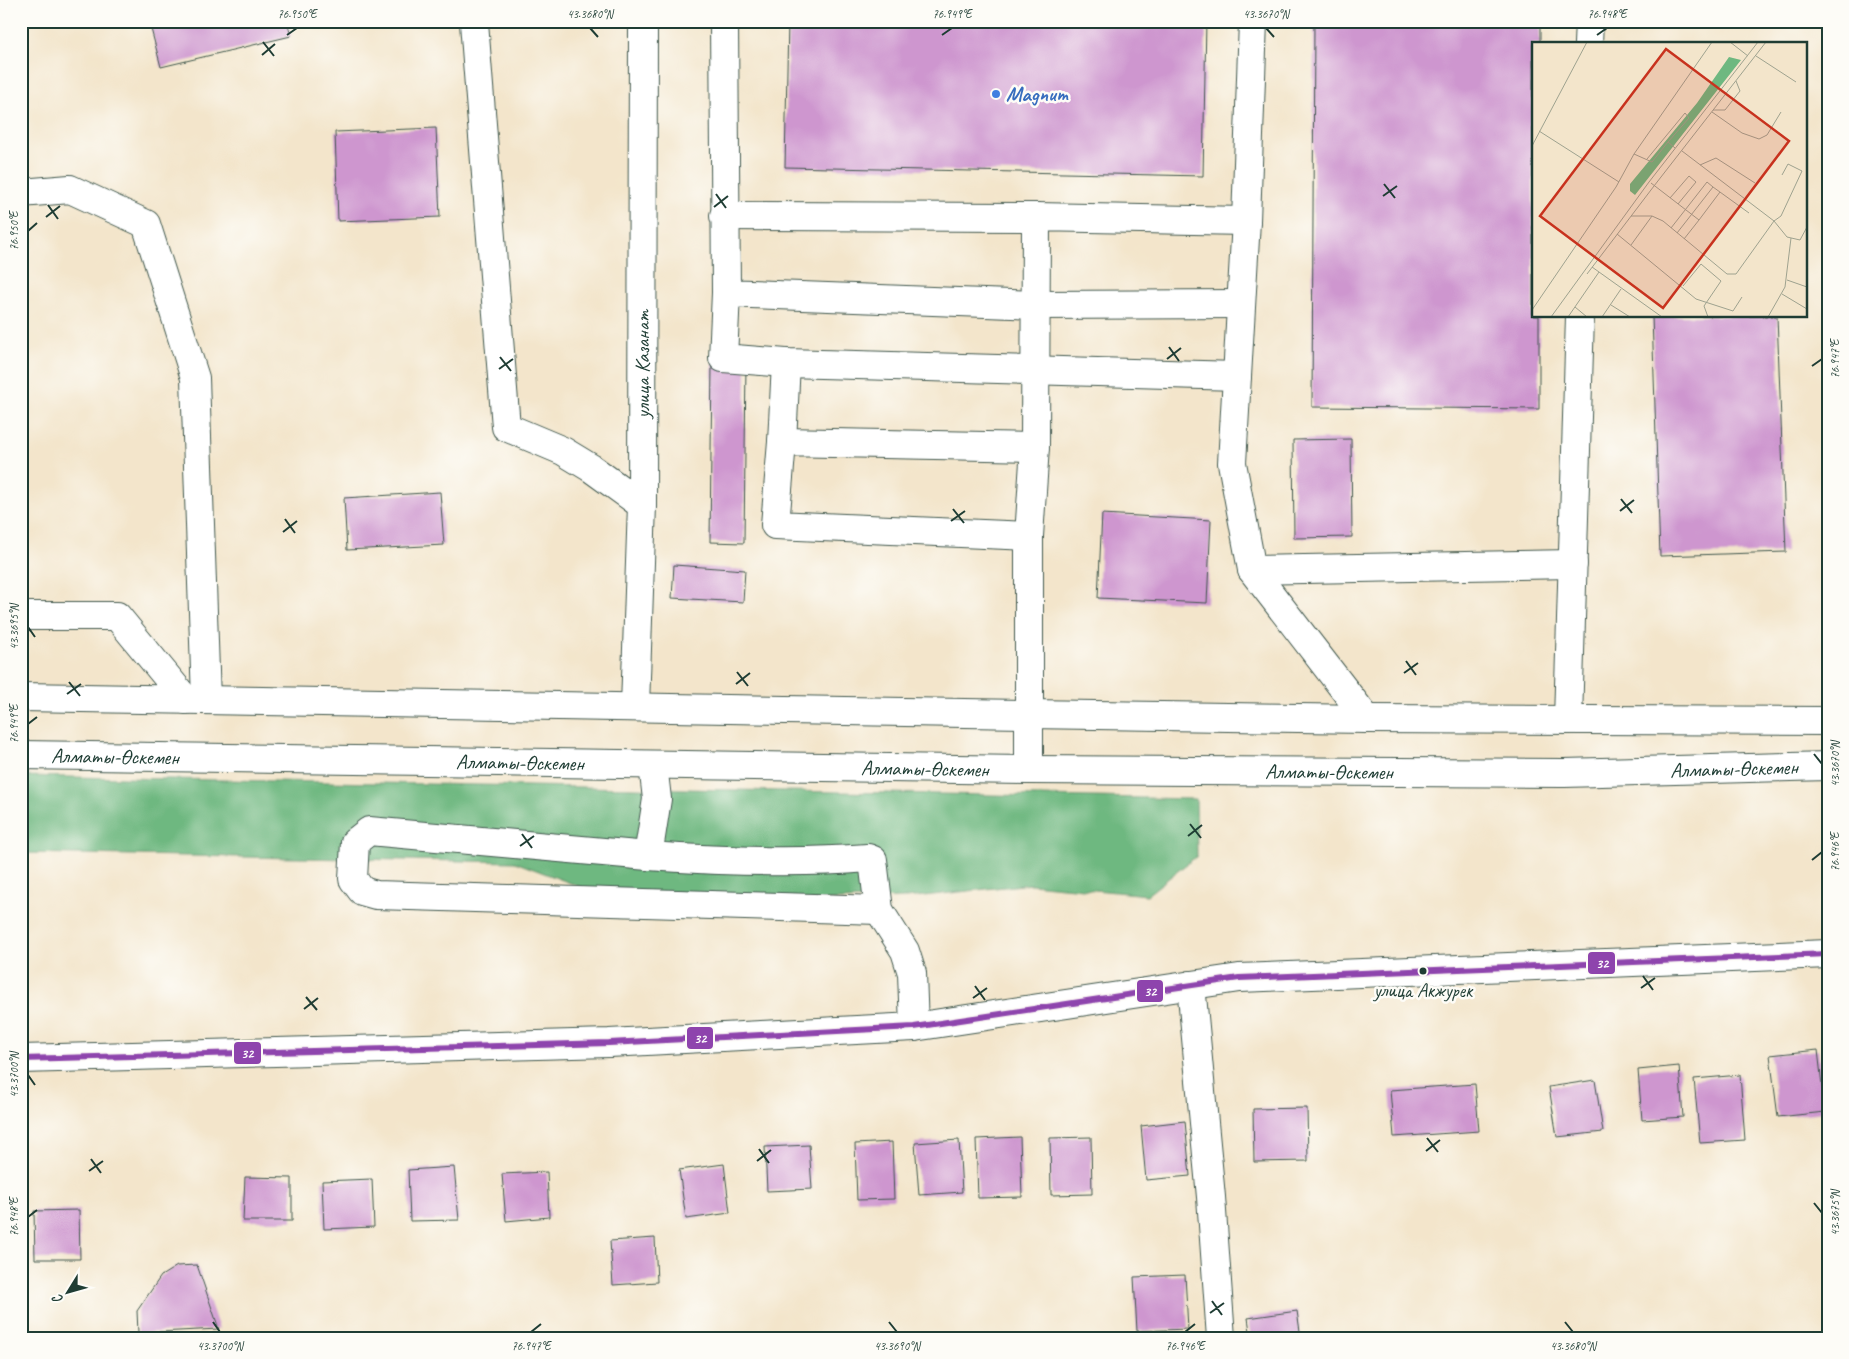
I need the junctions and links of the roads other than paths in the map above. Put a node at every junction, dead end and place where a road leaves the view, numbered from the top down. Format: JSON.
{"nodes":[{"id":1,"x":643,"y":21,"type":"edge"},
{"id":2,"x":724,"y":21,"type":"edge"},
{"id":3,"x":1253,"y":21,"type":"edge"},
{"id":4,"x":1589,"y":21,"type":"edge"},
{"id":5,"x":474,"y":23,"type":"dead end"},
{"id":6,"x":1588,"y":42,"type":"edge"},
{"id":7,"x":21,"y":193,"type":"edge"},
{"id":8,"x":724,"y":216,"type":"junction"},
{"id":9,"x":1036,"y":217,"type":"junction"},
{"id":10,"x":1246,"y":221,"type":"junction"},
{"id":11,"x":726,"y":293,"type":"junction"},
{"id":12,"x":1241,"y":304,"type":"junction"},
{"id":13,"x":1036,"y":305,"type":"junction"},
{"id":14,"x":1580,"y":318,"type":"edge"},
{"id":15,"x":786,"y":363,"type":"junction"},
{"id":16,"x":1034,"y":371,"type":"junction"},
{"id":17,"x":1237,"y":376,"type":"junction"},
{"id":18,"x":782,"y":442,"type":"junction"},
{"id":19,"x":1035,"y":447,"type":"junction"},
{"id":20,"x":642,"y":505,"type":"junction"},
{"id":21,"x":1029,"y":536,"type":"junction"},
{"id":22,"x":1573,"y":564,"type":"junction"},
{"id":23,"x":1252,"y":570,"type":"junction"},
{"id":24,"x":21,"y":616,"type":"edge"},
{"id":25,"x":21,"y":697,"type":"edge"},
{"id":26,"x":196,"y":700,"type":"junction"},
{"id":27,"x":635,"y":706,"type":"junction"},
{"id":28,"x":1028,"y":714,"type":"junction"},
{"id":29,"x":1367,"y":719,"type":"junction"},
{"id":30,"x":1568,"y":720,"type":"junction"},
{"id":31,"x":1828,"y":720,"type":"edge"},
{"id":32,"x":21,"y":755,"type":"edge"},
{"id":33,"x":652,"y":765,"type":"junction"},
{"id":34,"x":1828,"y":766,"type":"edge"},
{"id":35,"x":1029,"y":770,"type":"junction"},
{"id":36,"x":648,"y":856,"type":"junction"},
{"id":37,"x":879,"y":910,"type":"junction"},
{"id":38,"x":1828,"y":954,"type":"edge"},
{"id":39,"x":1191,"y":985,"type":"junction"},
{"id":40,"x":914,"y":1027,"type":"junction"},
{"id":41,"x":21,"y":1060,"type":"edge"},
{"id":42,"x":1221,"y":1338,"type":"edge"}],
"edges":[{"from":1,"to":20,"type":"main road","name":"улица Казанат"},
{"from":2,"to":8,"type":"main road"},
{"from":3,"to":10,"type":"main road"},
{"from":4,"to":6,"type":"main road"},
{"from":5,"to":20,"type":"main road"},
{"from":7,"to":26,"type":"main road"},
{"from":8,"to":9,"type":"main road"},
{"from":8,"to":11,"type":"main road"},
{"from":9,"to":10,"type":"main road"},
{"from":9,"to":13,"type":"main road"},
{"from":10,"to":12,"type":"main road"},
{"from":11,"to":13,"type":"main road"},
{"from":11,"to":15,"type":"main road"},
{"from":12,"to":13,"type":"main road"},
{"from":12,"to":17,"type":"main road"},
{"from":13,"to":16,"type":"main road"},
{"from":14,"to":22,"type":"main road"},
{"from":15,"to":16,"type":"main road"},
{"from":15,"to":18,"type":"main road"},
{"from":16,"to":17,"type":"main road"},
{"from":16,"to":19,"type":"main road"},
{"from":17,"to":23,"type":"main road"},
{"from":18,"to":19,"type":"main road"},
{"from":18,"to":21,"type":"main road"},
{"from":19,"to":21,"type":"main road"},
{"from":20,"to":27,"type":"main road","name":"улица Казанат"},
{"from":21,"to":28,"type":"main road"},
{"from":22,"to":23,"type":"main road"},
{"from":22,"to":30,"type":"main road"},
{"from":23,"to":29,"type":"main road"},
{"from":24,"to":26,"type":"main road"},
{"from":25,"to":26,"type":"main road"},
{"from":26,"to":27,"type":"main road"},
{"from":27,"to":28,"type":"main road"},
{"from":28,"to":29,"type":"main road"},
{"from":28,"to":35,"type":"main road"},
{"from":29,"to":30,"type":"main road"},
{"from":30,"to":31,"type":"main road"},
{"from":32,"to":33,"type":"main road","name":"Алматы-Өскемен"},
{"from":33,"to":35,"type":"main road","name":"Алматы-Өскемен"},
{"from":33,"to":36,"type":"main road"},
{"from":34,"to":35,"type":"main road","name":"Алматы-Өскемен"},
{"from":36,"to":37,"type":"main road"},
{"from":36,"to":37,"type":"main road"},
{"from":37,"to":40,"type":"main road"},
{"from":38,"to":39,"type":"main road"},
{"from":39,"to":40,"type":"main road"},
{"from":39,"to":42,"type":"main road"},
{"from":40,"to":41,"type":"main road"}]}
